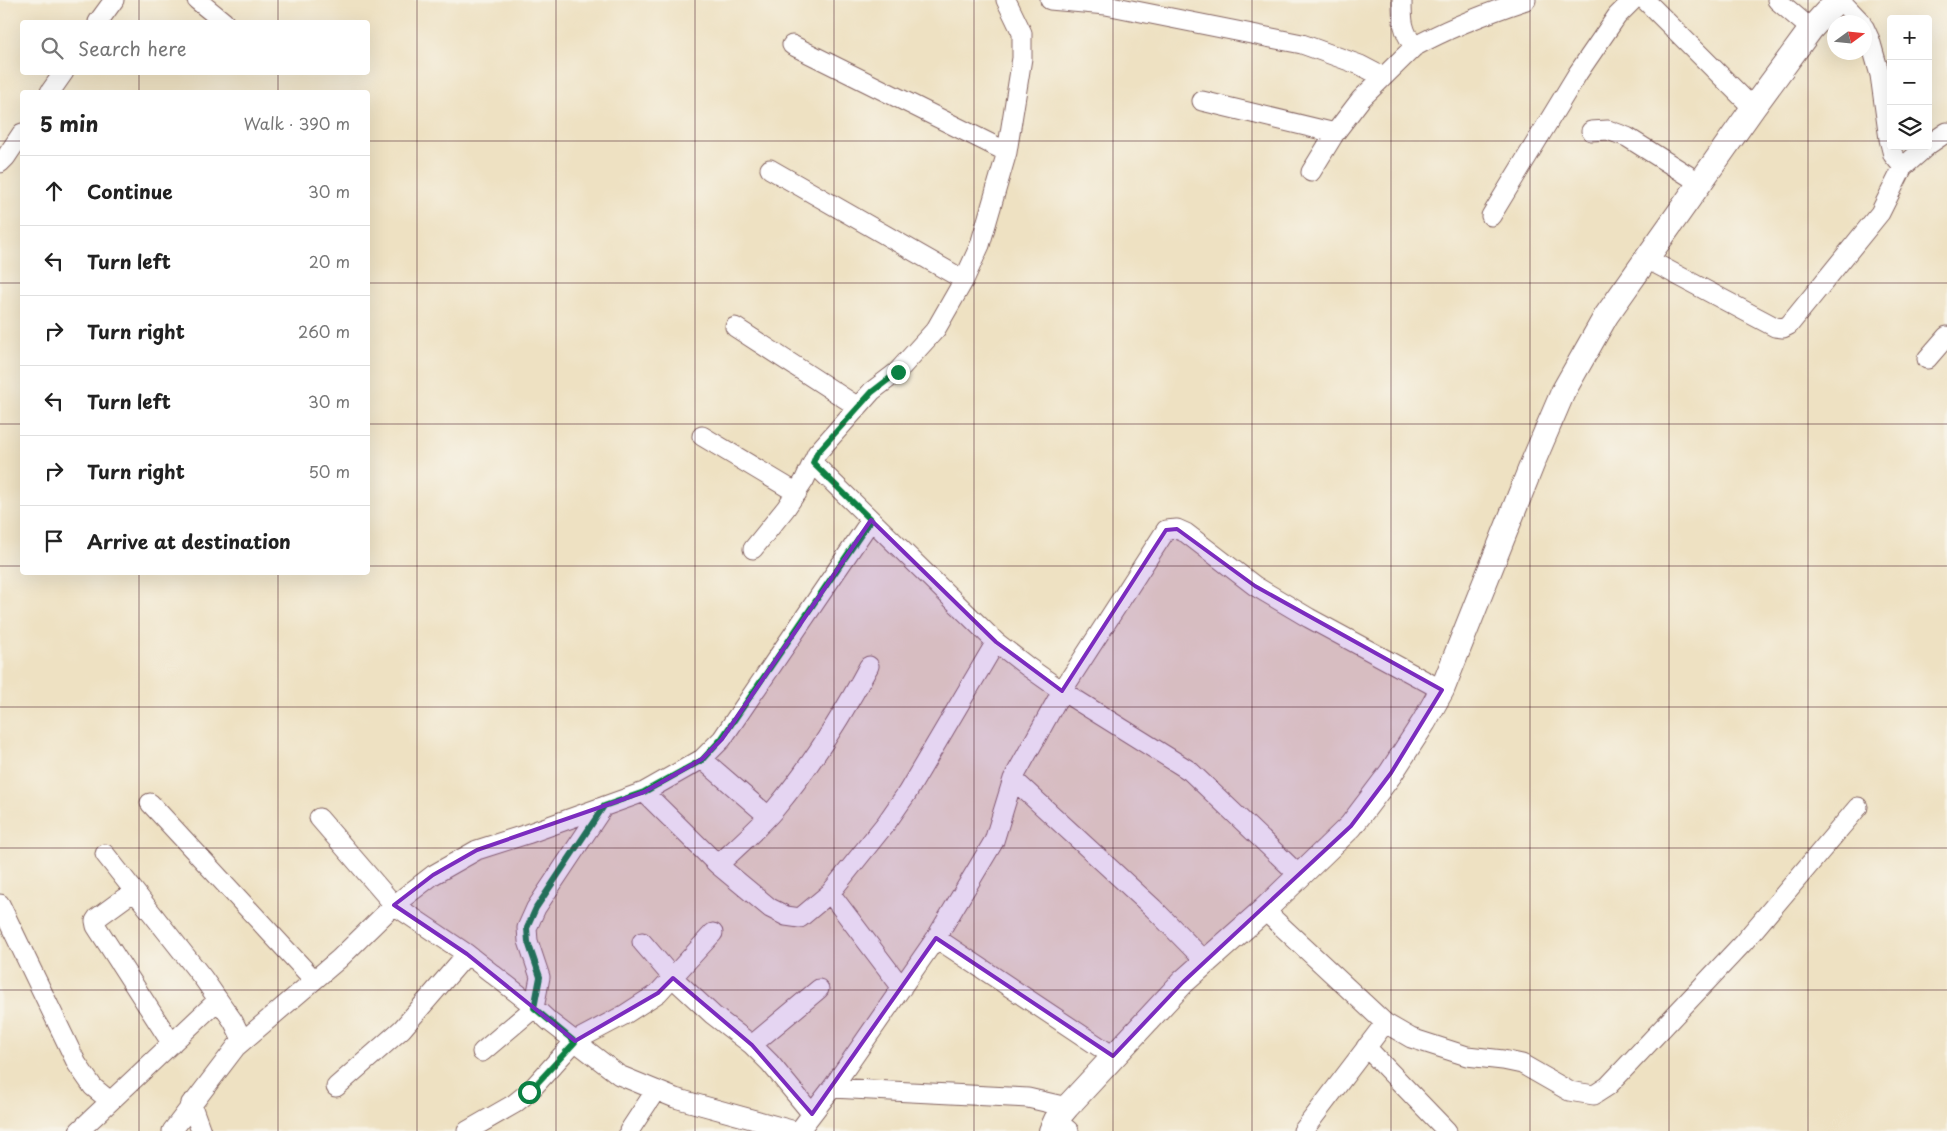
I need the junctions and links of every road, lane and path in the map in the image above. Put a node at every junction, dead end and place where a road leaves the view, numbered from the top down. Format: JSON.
{"nodes":[{"id":1,"x":114,"y":0,"type":"edge"},
{"id":2,"x":196,"y":0,"type":"edge"},
{"id":3,"x":1006,"y":0,"type":"edge"},
{"id":4,"x":1050,"y":0,"type":"edge"},
{"id":5,"x":1402,"y":0,"type":"edge"},
{"id":6,"x":1526,"y":0,"type":"edge"},
{"id":7,"x":1633,"y":0,"type":"edge"},
{"id":8,"x":1645,"y":0,"type":"edge"},
{"id":9,"x":1778,"y":0,"type":"edge"},
{"id":10,"x":1838,"y":0,"type":"edge"},
{"id":11,"x":1854,"y":15,"type":"edge"},
{"id":12,"x":99,"y":20,"type":"edge"},
{"id":13,"x":221,"y":20,"type":"edge"},
{"id":14,"x":1811,"y":29,"type":"junction"},
{"id":15,"x":792,"y":45,"type":"dead end"},
{"id":16,"x":1414,"y":47,"type":"junction"},
{"id":17,"x":1872,"y":47,"type":"edge"},
{"id":18,"x":62,"y":75,"type":"edge"},
{"id":19,"x":1383,"y":77,"type":"junction"},
{"id":20,"x":51,"y":90,"type":"edge"},
{"id":21,"x":1202,"y":101,"type":"dead end"},
{"id":22,"x":1753,"y":108,"type":"junction"},
{"id":23,"x":1591,"y":131,"type":"dead end"},
{"id":24,"x":1947,"y":132,"type":"edge"},
{"id":25,"x":1335,"y":133,"type":"junction"},
{"id":26,"x":20,"y":136,"type":"edge"},
{"id":27,"x":1932,"y":142,"type":"edge"},
{"id":28,"x":1922,"y":150,"type":"edge"},
{"id":29,"x":1007,"y":152,"type":"junction"},
{"id":30,"x":0,"y":163,"type":"edge"},
{"id":31,"x":1903,"y":167,"type":"junction"},
{"id":32,"x":770,"y":168,"type":"dead end"},
{"id":33,"x":1311,"y":172,"type":"dead end"},
{"id":34,"x":1700,"y":183,"type":"junction"},
{"id":35,"x":1490,"y":216,"type":"dead end"},
{"id":36,"x":1647,"y":259,"type":"junction"},
{"id":37,"x":964,"y":280,"type":"junction"},
{"id":38,"x":735,"y":328,"type":"dead end"},
{"id":39,"x":1947,"y":336,"type":"edge"},
{"id":40,"x":1928,"y":359,"type":"dead end"},
{"id":41,"x":858,"y":407,"type":"junction"},
{"id":42,"x":702,"y":436,"type":"dead end"},
{"id":43,"x":813,"y":463,"type":"junction"},
{"id":44,"x":797,"y":493,"type":"junction"},
{"id":45,"x":871,"y":520,"type":"junction"},
{"id":46,"x":753,"y":548,"type":"dead end"},
{"id":47,"x":996,"y":642,"type":"junction"},
{"id":48,"x":869,"y":666,"type":"dead end"},
{"id":49,"x":1442,"y":690,"type":"junction"},
{"id":50,"x":1062,"y":691,"type":"junction"},
{"id":51,"x":702,"y":760,"type":"junction"},
{"id":52,"x":1012,"y":779,"type":"junction"},
{"id":53,"x":644,"y":792,"type":"junction"},
{"id":54,"x":150,"y":804,"type":"dead end"},
{"id":55,"x":604,"y":806,"type":"junction"},
{"id":56,"x":1858,"y":807,"type":"dead end"},
{"id":57,"x":768,"y":816,"type":"junction"},
{"id":58,"x":319,"y":818,"type":"dead end"},
{"id":59,"x":106,"y":854,"type":"dead end"},
{"id":60,"x":718,"y":865,"type":"junction"},
{"id":61,"x":1300,"y":876,"type":"junction"},
{"id":62,"x":134,"y":892,"type":"junction"},
{"id":63,"x":830,"y":893,"type":"junction"},
{"id":64,"x":0,"y":904,"type":"edge"},
{"id":65,"x":394,"y":905,"type":"junction"},
{"id":66,"x":1264,"y":910,"type":"junction"},
{"id":67,"x":713,"y":933,"type":"dead end"},
{"id":68,"x":7,"y":938,"type":"edge"},
{"id":69,"x":936,"y":938,"type":"junction"},
{"id":70,"x":642,"y":942,"type":"dead end"},
{"id":71,"x":467,"y":954,"type":"junction"},
{"id":72,"x":1206,"y":962,"type":"junction"},
{"id":73,"x":673,"y":978,"type":"junction"},
{"id":74,"x":314,"y":980,"type":"junction"},
{"id":75,"x":902,"y":988,"type":"junction"},
{"id":76,"x":820,"y":989,"type":"dead end"},
{"id":77,"x":218,"y":1000,"type":"junction"},
{"id":78,"x":534,"y":1008,"type":"junction"},
{"id":79,"x":1385,"y":1023,"type":"junction"},
{"id":80,"x":244,"y":1041,"type":"junction"},
{"id":81,"x":575,"y":1042,"type":"junction"},
{"id":82,"x":172,"y":1044,"type":"junction"},
{"id":83,"x":752,"y":1045,"type":"junction"},
{"id":84,"x":1366,"y":1047,"type":"junction"},
{"id":85,"x":482,"y":1052,"type":"dead end"},
{"id":86,"x":1112,"y":1056,"type":"junction"},
{"id":87,"x":336,"y":1087,"type":"dead end"},
{"id":88,"x":832,"y":1088,"type":"junction"},
{"id":89,"x":656,"y":1090,"type":"junction"},
{"id":90,"x":110,"y":1101,"type":"junction"},
{"id":91,"x":191,"y":1104,"type":"junction"},
{"id":92,"x":812,"y":1114,"type":"junction"},
{"id":93,"x":1061,"y":1122,"type":"edge"},
{"id":94,"x":79,"y":1131,"type":"edge"},
{"id":95,"x":172,"y":1131,"type":"edge"},
{"id":96,"x":201,"y":1131,"type":"edge"},
{"id":97,"x":467,"y":1131,"type":"edge"},
{"id":98,"x":629,"y":1131,"type":"edge"},
{"id":99,"x":795,"y":1131,"type":"edge"},
{"id":100,"x":799,"y":1131,"type":"edge"},
{"id":101,"x":1303,"y":1131,"type":"edge"},
{"id":102,"x":1446,"y":1131,"type":"edge"}],
"edges":[{"from":1,"to":12,"type":"street"},
{"from":2,"to":13,"type":"street"},
{"from":3,"to":29,"type":"street"},
{"from":4,"to":19,"type":"street"},
{"from":5,"to":16,"type":"street"},
{"from":6,"to":16,"type":"street"},
{"from":7,"to":35,"type":"street"},
{"from":8,"to":22,"type":"street"},
{"from":9,"to":14,"type":"street"},
{"from":10,"to":11,"type":"street"},
{"from":10,"to":14,"type":"main road"},
{"from":14,"to":22,"type":"main road"},
{"from":15,"to":29,"type":"street"},
{"from":16,"to":19,"type":"street"},
{"from":17,"to":31,"type":"street"},
{"from":18,"to":20,"type":"street"},
{"from":19,"to":25,"type":"street"},
{"from":21,"to":25,"type":"street"},
{"from":22,"to":34,"type":"main road"},
{"from":23,"to":34,"type":"street"},
{"from":24,"to":27,"type":"street"},
{"from":25,"to":33,"type":"street"},
{"from":26,"to":30,"type":"street"},
{"from":28,"to":31,"type":"street"},
{"from":29,"to":37,"type":"street"},
{"from":31,"to":36,"type":"street"},
{"from":32,"to":37,"type":"street"},
{"from":34,"to":36,"type":"main road"},
{"from":36,"to":49,"type":"main road"},
{"from":37,"to":41,"type":"street"},
{"from":38,"to":41,"type":"street"},
{"from":39,"to":40,"type":"street"},
{"from":41,"to":43,"type":"street"},
{"from":42,"to":44,"type":"street"},
{"from":43,"to":44,"type":"street"},
{"from":43,"to":45,"type":"street"},
{"from":44,"to":46,"type":"street"},
{"from":45,"to":47,"type":"street"},
{"from":45,"to":51,"type":"street"},
{"from":47,"to":50,"type":"street"},
{"from":47,"to":63,"type":"street"},
{"from":48,"to":57,"type":"street"},
{"from":49,"to":50,"type":"street"},
{"from":49,"to":61,"type":"main road"},
{"from":50,"to":52,"type":"street"},
{"from":50,"to":61,"type":"street"},
{"from":51,"to":53,"type":"street"},
{"from":51,"to":57,"type":"street"},
{"from":52,"to":69,"type":"street"},
{"from":52,"to":72,"type":"street"},
{"from":53,"to":55,"type":"street"},
{"from":53,"to":60,"type":"street"},
{"from":54,"to":74,"type":"street"},
{"from":55,"to":65,"type":"street"},
{"from":55,"to":78,"type":"street"},
{"from":56,"to":79,"type":"street"},
{"from":57,"to":60,"type":"street"},
{"from":58,"to":65,"type":"street"},
{"from":59,"to":62,"type":"street"},
{"from":60,"to":63,"type":"street"},
{"from":61,"to":66,"type":"main road"},
{"from":62,"to":77,"type":"street"},
{"from":62,"to":82,"type":"street"},
{"from":63,"to":75,"type":"street"},
{"from":64,"to":68,"type":"street"},
{"from":65,"to":71,"type":"street"},
{"from":65,"to":74,"type":"street"},
{"from":66,"to":72,"type":"main road"},
{"from":66,"to":79,"type":"street"},
{"from":67,"to":73,"type":"street"},
{"from":68,"to":90,"type":"street"},
{"from":69,"to":75,"type":"street"},
{"from":69,"to":86,"type":"street"},
{"from":70,"to":73,"type":"street"},
{"from":71,"to":78,"type":"street"},
{"from":71,"to":87,"type":"street"},
{"from":72,"to":86,"type":"main road"},
{"from":73,"to":81,"type":"street"},
{"from":73,"to":83,"type":"street"},
{"from":74,"to":80,"type":"street"},
{"from":75,"to":88,"type":"street"},
{"from":76,"to":83,"type":"street"},
{"from":77,"to":80,"type":"street"},
{"from":77,"to":82,"type":"street"},
{"from":78,"to":81,"type":"street"},
{"from":78,"to":85,"type":"street"},
{"from":79,"to":84,"type":"street"},
{"from":80,"to":91,"type":"street"},
{"from":81,"to":89,"type":"street"},
{"from":81,"to":97,"type":"street"},
{"from":82,"to":90,"type":"street"},
{"from":83,"to":92,"type":"street"},
{"from":84,"to":101,"type":"street"},
{"from":84,"to":102,"type":"street"},
{"from":86,"to":93,"type":"main road"},
{"from":88,"to":92,"type":"street"},
{"from":88,"to":93,"type":"street"},
{"from":89,"to":98,"type":"street"},
{"from":89,"to":99,"type":"street"},
{"from":90,"to":94,"type":"street"},
{"from":91,"to":95,"type":"street"},
{"from":91,"to":96,"type":"street"},
{"from":92,"to":100,"type":"street"}]}
